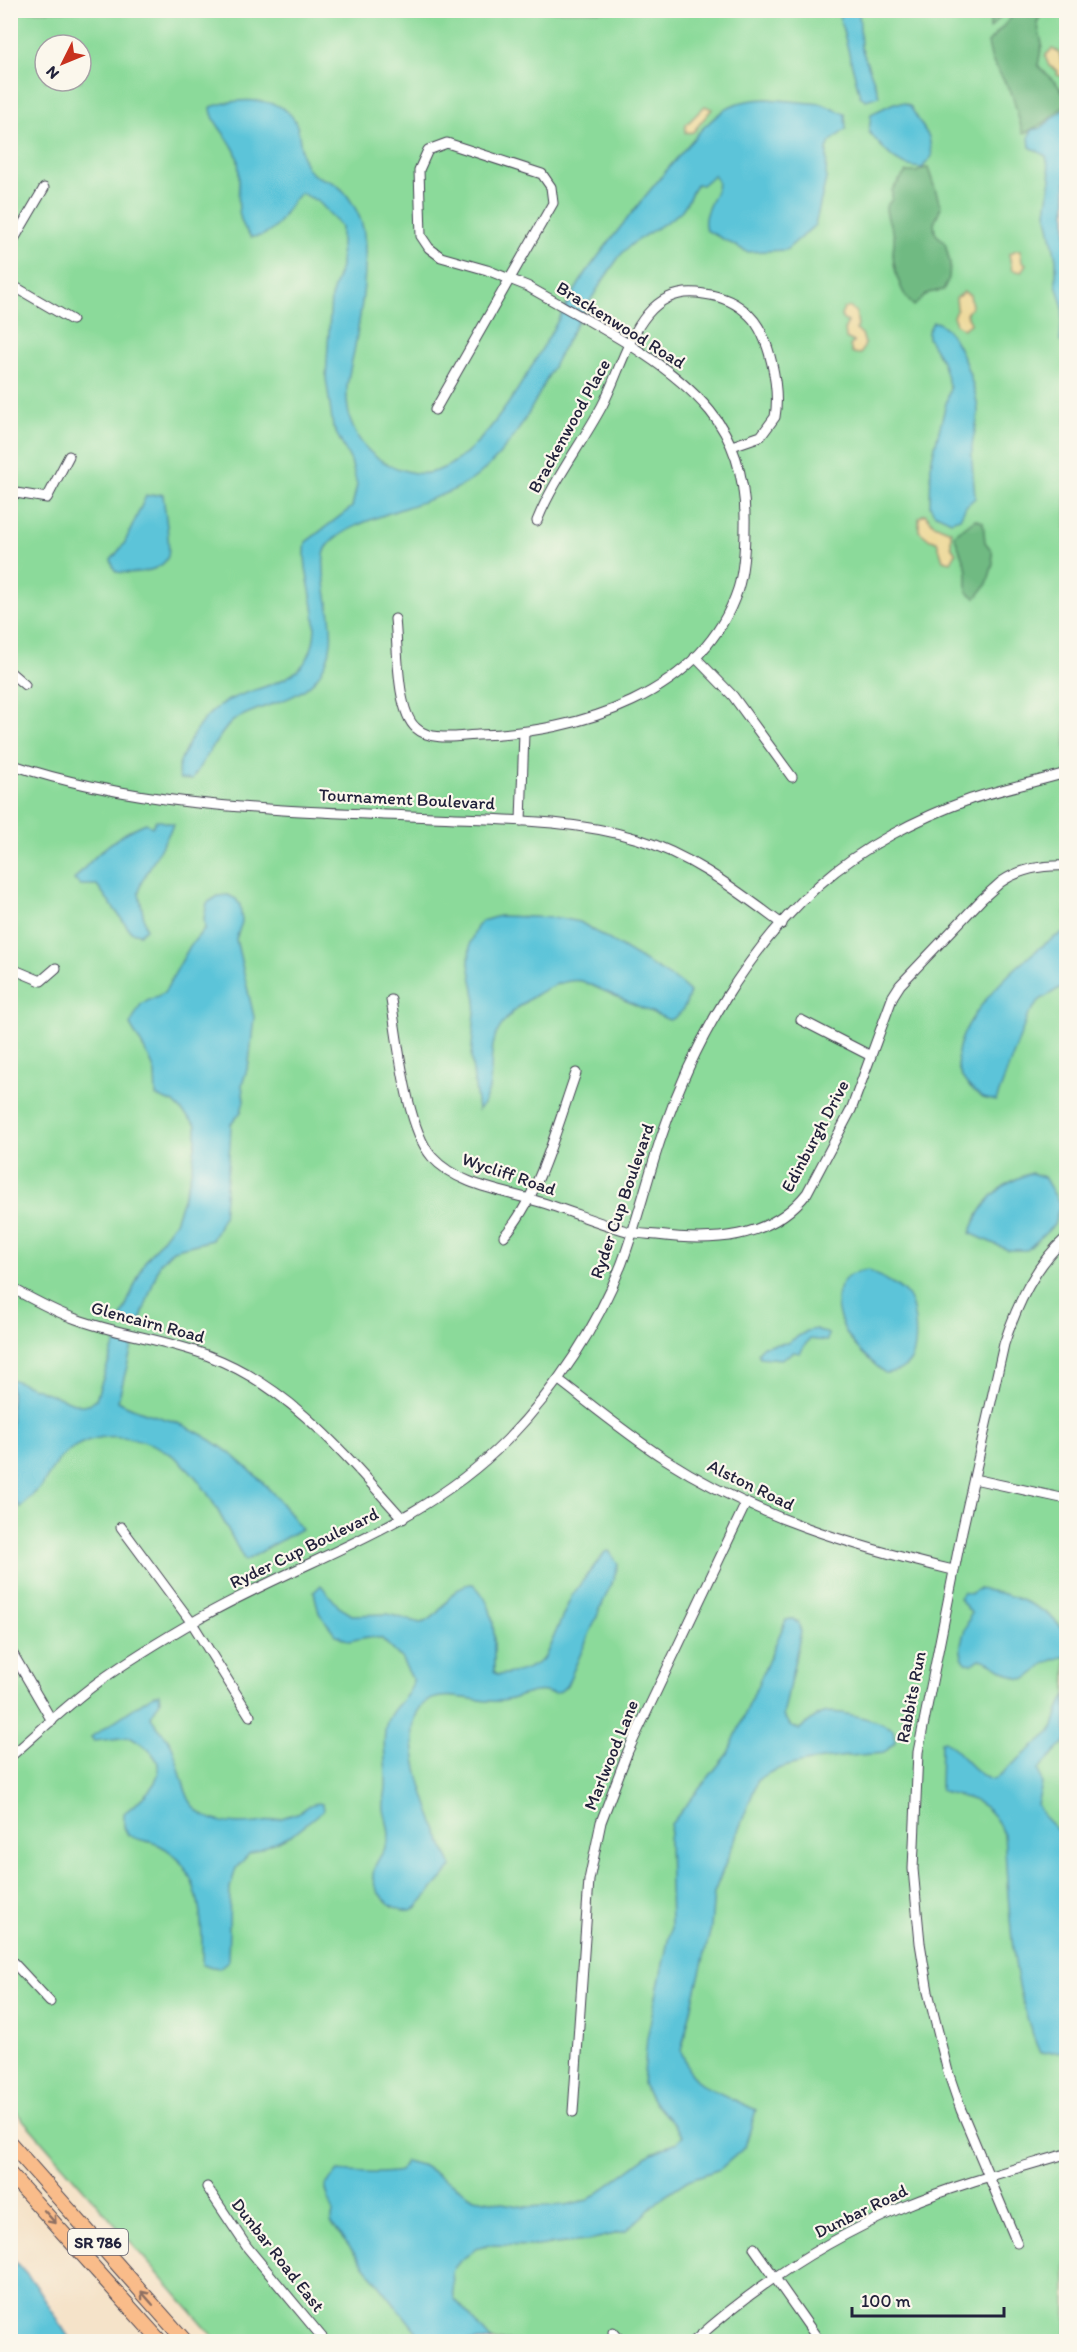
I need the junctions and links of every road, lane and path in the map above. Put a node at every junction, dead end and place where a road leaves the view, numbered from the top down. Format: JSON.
{"nodes":[{"id":1,"x":44,"y":188,"type":"dead end"},
{"id":2,"x":10,"y":246,"type":"edge"},
{"id":3,"x":512,"y":279,"type":"junction"},
{"id":4,"x":10,"y":284,"type":"edge"},
{"id":5,"x":72,"y":320,"type":"dead end"},
{"id":6,"x":629,"y":346,"type":"junction"},
{"id":7,"x":435,"y":410,"type":"dead end"},
{"id":8,"x":732,"y":446,"type":"junction"},
{"id":9,"x":69,"y":456,"type":"dead end"},
{"id":10,"x":10,"y":492,"type":"edge"},
{"id":11,"x":537,"y":521,"type":"dead end"},
{"id":12,"x":395,"y":619,"type":"dead end"},
{"id":13,"x":695,"y":657,"type":"junction"},
{"id":14,"x":10,"y":672,"type":"edge"},
{"id":15,"x":25,"y":685,"type":"dead end"},
{"id":16,"x":524,"y":732,"type":"junction"},
{"id":17,"x":10,"y":764,"type":"edge"},
{"id":18,"x":1066,"y":773,"type":"edge"},
{"id":19,"x":792,"y":777,"type":"dead end"},
{"id":20,"x":521,"y":821,"type":"junction"},
{"id":21,"x":1066,"y":866,"type":"edge"},
{"id":22,"x":782,"y":924,"type":"junction"},
{"id":23,"x":10,"y":968,"type":"edge"},
{"id":24,"x":56,"y":969,"type":"dead end"},
{"id":25,"x":391,"y":1000,"type":"dead end"},
{"id":26,"x":801,"y":1020,"type":"dead end"},
{"id":27,"x":871,"y":1056,"type":"junction"},
{"id":28,"x":576,"y":1073,"type":"dead end"},
{"id":29,"x":529,"y":1198,"type":"junction"},
{"id":30,"x":632,"y":1233,"type":"junction"},
{"id":31,"x":504,"y":1236,"type":"dead end"},
{"id":32,"x":1066,"y":1238,"type":"edge"},
{"id":33,"x":10,"y":1287,"type":"edge"},
{"id":34,"x":559,"y":1380,"type":"junction"},
{"id":35,"x":974,"y":1479,"type":"junction"},
{"id":36,"x":1066,"y":1499,"type":"edge"},
{"id":37,"x":746,"y":1503,"type":"junction"},
{"id":38,"x":403,"y":1519,"type":"junction"},
{"id":39,"x":121,"y":1527,"type":"dead end"},
{"id":40,"x":953,"y":1570,"type":"junction"},
{"id":41,"x":192,"y":1623,"type":"junction"},
{"id":42,"x":10,"y":1649,"type":"edge"},
{"id":43,"x":250,"y":1716,"type":"dead end"},
{"id":44,"x":52,"y":1721,"type":"junction"},
{"id":45,"x":10,"y":1757,"type":"edge"},
{"id":46,"x":10,"y":1959,"type":"edge"},
{"id":47,"x":50,"y":2002,"type":"dead end"},
{"id":48,"x":573,"y":2112,"type":"dead end"},
{"id":49,"x":10,"y":2143,"type":"edge"},
{"id":50,"x":1066,"y":2154,"type":"edge"},
{"id":51,"x":10,"y":2174,"type":"edge"},
{"id":52,"x":989,"y":2177,"type":"junction"},
{"id":53,"x":207,"y":2187,"type":"dead end"},
{"id":54,"x":1017,"y":2243,"type":"dead end"},
{"id":55,"x":754,"y":2248,"type":"dead end"},
{"id":56,"x":774,"y":2278,"type":"junction"},
{"id":57,"x":614,"y":2332,"type":"dead end"},
{"id":58,"x":161,"y":2342,"type":"edge"},
{"id":59,"x":186,"y":2342,"type":"edge"},
{"id":60,"x":326,"y":2342,"type":"edge"},
{"id":61,"x":622,"y":2342,"type":"edge"},
{"id":62,"x":693,"y":2342,"type":"edge"},
{"id":63,"x":820,"y":2342,"type":"edge"}],
"edges":[{"from":1,"to":2,"type":"street"},
{"from":3,"to":3,"type":"street"},
{"from":3,"to":6,"type":"street","name":"Brackenwood Road"},
{"from":3,"to":7,"type":"street"},
{"from":4,"to":5,"type":"street"},
{"from":6,"to":8,"type":"street","name":"Brackenwood Road"},
{"from":6,"to":8,"type":"street","name":"Brackenwood Place"},
{"from":6,"to":11,"type":"street","name":"Brackenwood Place"},
{"from":8,"to":13,"type":"street","name":"Brackenwood Road"},
{"from":9,"to":10,"type":"street"},
{"from":12,"to":16,"type":"street","name":"Brackenwood Road"},
{"from":13,"to":16,"type":"street","name":"Brackenwood Road"},
{"from":13,"to":19,"type":"street"},
{"from":14,"to":15,"type":"street"},
{"from":16,"to":20,"type":"street"},
{"from":17,"to":20,"type":"street","name":"Tournament Boulevard"},
{"from":18,"to":22,"type":"street","name":"Ryder Cup Boulevard"},
{"from":20,"to":22,"type":"street","name":"Tournament Boulevard"},
{"from":21,"to":27,"type":"street","name":"Edinburgh Drive"},
{"from":22,"to":30,"type":"street","name":"Ryder Cup Boulevard"},
{"from":23,"to":24,"type":"street"},
{"from":25,"to":29,"type":"street","name":"Wycliff Road"},
{"from":26,"to":27,"type":"street"},
{"from":27,"to":30,"type":"street","name":"Edinburgh Drive"},
{"from":28,"to":29,"type":"street"},
{"from":29,"to":30,"type":"street","name":"Wycliff Road"},
{"from":29,"to":31,"type":"street"},
{"from":30,"to":34,"type":"street","name":"Ryder Cup Boulevard"},
{"from":32,"to":35,"type":"street","name":"Rabbits Run"},
{"from":33,"to":38,"type":"street","name":"Glencairn Road"},
{"from":34,"to":37,"type":"street","name":"Alston Road"},
{"from":34,"to":38,"type":"street","name":"Ryder Cup Boulevard"},
{"from":35,"to":36,"type":"street"},
{"from":35,"to":40,"type":"street","name":"Rabbits Run"},
{"from":37,"to":40,"type":"street","name":"Alston Road"},
{"from":37,"to":48,"type":"street","name":"Marlwood Lane"},
{"from":38,"to":41,"type":"street","name":"Ryder Cup Boulevard"},
{"from":39,"to":41,"type":"street"},
{"from":40,"to":52,"type":"street","name":"Rabbits Run"},
{"from":41,"to":43,"type":"street"},
{"from":41,"to":44,"type":"street","name":"Ryder Cup Boulevard"},
{"from":42,"to":44,"type":"street"},
{"from":44,"to":45,"type":"street","name":"Ryder Cup Boulevard"},
{"from":46,"to":47,"type":"street"},
{"from":59,"to":49,"type":"main road","number":"SR 786","one_way":true},
{"from":50,"to":52,"type":"street","name":"Dunbar Road"},
{"from":51,"to":58,"type":"main road","number":"SR 786","one_way":true},
{"from":52,"to":54,"type":"street","name":"Rabbits Run"},
{"from":52,"to":56,"type":"street","name":"Dunbar Road"},
{"from":53,"to":60,"type":"street","name":"Dunbar Road East"},
{"from":55,"to":56,"type":"street"},
{"from":56,"to":62,"type":"street","name":"Dunbar Road"},
{"from":56,"to":63,"type":"street"},
{"from":57,"to":61,"type":"street"}]}
